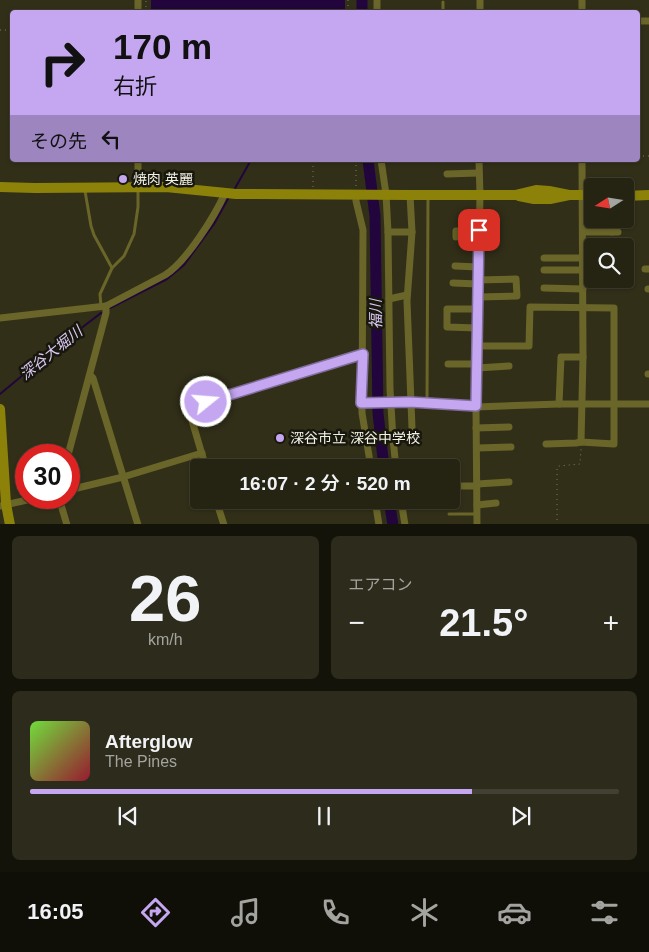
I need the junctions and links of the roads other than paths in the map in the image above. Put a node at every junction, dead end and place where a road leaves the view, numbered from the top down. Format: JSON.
{"nodes":[{"id":1,"x":443,"y":2,"type":"dead end"},
{"id":2,"x":443,"y":10,"type":"edge"},
{"id":3,"x":138,"y":162,"type":"edge"},
{"id":4,"x":381,"y":162,"type":"edge"},
{"id":5,"x":479,"y":162,"type":"edge"},
{"id":6,"x":582,"y":162,"type":"edge"},
{"id":7,"x":479,"y":173,"type":"junction"},
{"id":8,"x":447,"y":174,"type":"dead end"},
{"id":9,"x":585,"y":178,"type":"edge"},
{"id":10,"x":0,"y":187,"type":"edge"},
{"id":11,"x":138,"y":187,"type":"junction"},
{"id":12,"x":85,"y":188,"type":"junction"},
{"id":13,"x":225,"y":193,"type":"junction"},
{"id":14,"x":358,"y":194,"type":"junction"},
{"id":15,"x":385,"y":194,"type":"junction"},
{"id":16,"x":410,"y":195,"type":"junction"},
{"id":17,"x":428,"y":195,"type":"junction"},
{"id":18,"x":480,"y":195,"type":"junction"},
{"id":19,"x":584,"y":195,"type":"edge"},
{"id":20,"x":649,"y":195,"type":"edge"},
{"id":21,"x":634,"y":196,"type":"edge"},
{"id":22,"x":584,"y":223,"type":"edge"},
{"id":23,"x":614,"y":228,"type":"edge"},
{"id":24,"x":479,"y":230,"type":"junction"},
{"id":25,"x":388,"y":232,"type":"junction"},
{"id":26,"x":412,"y":232,"type":"junction"},
{"id":27,"x":583,"y":232,"type":"junction"},
{"id":28,"x":456,"y":237,"type":"dead end"},
{"id":29,"x":583,"y":255,"type":"junction"},
{"id":30,"x":544,"y":258,"type":"dead end"},
{"id":31,"x":455,"y":266,"type":"dead end"},
{"id":32,"x":478,"y":267,"type":"junction"},
{"id":33,"x":112,"y":268,"type":"junction"},
{"id":34,"x":544,"y":270,"type":"dead end"},
{"id":35,"x":583,"y":270,"type":"junction"},
{"id":36,"x":453,"y":282,"type":"dead end"},
{"id":37,"x":478,"y":282,"type":"junction"},
{"id":38,"x":544,"y":288,"type":"dead end"},
{"id":39,"x":583,"y":288,"type":"junction"},
{"id":40,"x":407,"y":295,"type":"junction"},
{"id":41,"x":478,"y":296,"type":"junction"},
{"id":42,"x":389,"y":299,"type":"junction"},
{"id":43,"x":103,"y":306,"type":"junction"},
{"id":44,"x":583,"y":308,"type":"junction"},
{"id":45,"x":478,"y":309,"type":"junction"},
{"id":46,"x":0,"y":318,"type":"edge"},
{"id":47,"x":477,"y":328,"type":"junction"},
{"id":48,"x":477,"y":346,"type":"junction"},
{"id":49,"x":363,"y":354,"type":"junction"},
{"id":50,"x":583,"y":357,"type":"junction"},
{"id":51,"x":448,"y":364,"type":"dead end"},
{"id":52,"x":477,"y":366,"type":"junction"},
{"id":53,"x":509,"y":366,"type":"dead end"},
{"id":54,"x":90,"y":375,"type":"junction"},
{"id":55,"x":410,"y":402,"type":"junction"},
{"id":56,"x":363,"y":403,"type":"junction"},
{"id":57,"x":390,"y":403,"type":"junction"},
{"id":58,"x":427,"y":404,"type":"junction"},
{"id":59,"x":559,"y":404,"type":"junction"},
{"id":60,"x":614,"y":404,"type":"junction"},
{"id":61,"x":649,"y":404,"type":"edge"},
{"id":62,"x":582,"y":405,"type":"junction"},
{"id":63,"x":476,"y":406,"type":"junction"},
{"id":64,"x":0,"y":409,"type":"edge"},
{"id":65,"x":412,"y":428,"type":"dead end"},
{"id":66,"x":476,"y":428,"type":"junction"},
{"id":67,"x":510,"y":428,"type":"dead end"},
{"id":68,"x":581,"y":442,"type":"junction"},
{"id":69,"x":71,"y":444,"type":"edge"},
{"id":70,"x":546,"y":444,"type":"dead end"},
{"id":71,"x":511,"y":447,"type":"dead end"},
{"id":72,"x":477,"y":448,"type":"junction"},
{"id":73,"x":202,"y":454,"type":"junction"},
{"id":74,"x":203,"y":459,"type":"edge"},
{"id":75,"x":369,"y":459,"type":"edge"},
{"id":76,"x":395,"y":459,"type":"edge"},
{"id":77,"x":123,"y":477,"type":"junction"},
{"id":78,"x":509,"y":482,"type":"dead end"},
{"id":79,"x":477,"y":485,"type":"junction"},
{"id":80,"x":460,"y":486,"type":"edge"},
{"id":81,"x":80,"y":487,"type":"edge"},
{"id":82,"x":496,"y":503,"type":"dead end"},
{"id":83,"x":3,"y":505,"type":"edge"},
{"id":84,"x":477,"y":505,"type":"junction"},
{"id":85,"x":62,"y":509,"type":"edge"},
{"id":86,"x":219,"y":509,"type":"edge"},
{"id":87,"x":376,"y":509,"type":"edge"},
{"id":88,"x":402,"y":509,"type":"edge"},
{"id":89,"x":449,"y":514,"type":"dead end"},
{"id":90,"x":477,"y":514,"type":"junction"},
{"id":91,"x":10,"y":524,"type":"edge"},
{"id":92,"x":67,"y":524,"type":"edge"},
{"id":93,"x":138,"y":524,"type":"edge"},
{"id":94,"x":224,"y":524,"type":"edge"},
{"id":95,"x":379,"y":524,"type":"edge"},
{"id":96,"x":405,"y":524,"type":"edge"},
{"id":97,"x":477,"y":524,"type":"edge"}],
"edges":[{"from":1,"to":2,"type":"lane"},
{"from":3,"to":11,"type":"street"},
{"from":4,"to":15,"type":"street"},
{"from":5,"to":7,"type":"street"},
{"from":6,"to":9,"type":"street"},
{"from":7,"to":8,"type":"street"},
{"from":7,"to":18,"type":"street"},
{"from":10,"to":12,"type":"street"},
{"from":11,"to":12,"type":"street"},
{"from":11,"to":13,"type":"street"},
{"from":11,"to":33,"type":"lane"},
{"from":12,"to":33,"type":"lane"},
{"from":13,"to":14,"type":"street"},
{"from":13,"to":43,"type":"street"},
{"from":14,"to":15,"type":"street"},
{"from":14,"to":49,"type":"street"},
{"from":15,"to":16,"type":"street"},
{"from":15,"to":25,"type":"street"},
{"from":16,"to":17,"type":"street"},
{"from":16,"to":26,"type":"street"},
{"from":17,"to":18,"type":"street"},
{"from":17,"to":58,"type":"lane"},
{"from":18,"to":19,"type":"street"},
{"from":18,"to":24,"type":"street"},
{"from":20,"to":21,"type":"street"},
{"from":22,"to":27,"type":"street"},
{"from":23,"to":27,"type":"street"},
{"from":24,"to":28,"type":"street"},
{"from":24,"to":32,"type":"street"},
{"from":25,"to":26,"type":"street"},
{"from":25,"to":42,"type":"street"},
{"from":26,"to":40,"type":"street"},
{"from":27,"to":29,"type":"street"},
{"from":29,"to":30,"type":"street"},
{"from":29,"to":35,"type":"street"},
{"from":31,"to":32,"type":"street"},
{"from":32,"to":37,"type":"street"},
{"from":33,"to":43,"type":"lane"},
{"from":34,"to":35,"type":"street"},
{"from":35,"to":39,"type":"street"},
{"from":36,"to":37,"type":"street"},
{"from":37,"to":41,"type":"street"},
{"from":37,"to":41,"type":"street"},
{"from":38,"to":39,"type":"street"},
{"from":39,"to":44,"type":"street"},
{"from":40,"to":42,"type":"street"},
{"from":40,"to":55,"type":"street"},
{"from":41,"to":45,"type":"street"},
{"from":42,"to":57,"type":"street"},
{"from":43,"to":46,"type":"street"},
{"from":43,"to":54,"type":"street"},
{"from":44,"to":48,"type":"street"},
{"from":44,"to":50,"type":"street"},
{"from":44,"to":60,"type":"street"},
{"from":45,"to":47,"type":"street"},
{"from":45,"to":47,"type":"street"},
{"from":47,"to":48,"type":"street"},
{"from":48,"to":52,"type":"street"},
{"from":49,"to":56,"type":"street"},
{"from":49,"to":73,"type":"street"},
{"from":50,"to":59,"type":"street"},
{"from":50,"to":62,"type":"street"},
{"from":51,"to":52,"type":"street"},
{"from":52,"to":53,"type":"street"},
{"from":52,"to":63,"type":"street"},
{"from":54,"to":69,"type":"street"},
{"from":54,"to":77,"type":"street"},
{"from":55,"to":57,"type":"street"},
{"from":55,"to":58,"type":"street"},
{"from":55,"to":65,"type":"street"},
{"from":56,"to":57,"type":"street"},
{"from":56,"to":75,"type":"street"},
{"from":57,"to":76,"type":"street"},
{"from":58,"to":63,"type":"street"},
{"from":59,"to":62,"type":"street"},
{"from":59,"to":63,"type":"street"},
{"from":60,"to":61,"type":"street"},
{"from":60,"to":62,"type":"street"},
{"from":60,"to":68,"type":"street"},
{"from":62,"to":68,"type":"street"},
{"from":63,"to":66,"type":"street"},
{"from":64,"to":83,"type":"street"},
{"from":66,"to":67,"type":"street"},
{"from":66,"to":72,"type":"street"},
{"from":68,"to":70,"type":"street"},
{"from":71,"to":72,"type":"street"},
{"from":72,"to":79,"type":"street"},
{"from":73,"to":74,"type":"street"},
{"from":73,"to":77,"type":"street"},
{"from":77,"to":81,"type":"street"},
{"from":77,"to":93,"type":"street"},
{"from":78,"to":79,"type":"street"},
{"from":79,"to":80,"type":"street"},
{"from":79,"to":84,"type":"street"},
{"from":82,"to":84,"type":"street"},
{"from":83,"to":91,"type":"street"},
{"from":84,"to":90,"type":"street"},
{"from":85,"to":92,"type":"street"},
{"from":86,"to":94,"type":"street"},
{"from":87,"to":95,"type":"street"},
{"from":88,"to":96,"type":"street"},
{"from":89,"to":90,"type":"lane"},
{"from":90,"to":97,"type":"street"}]}
